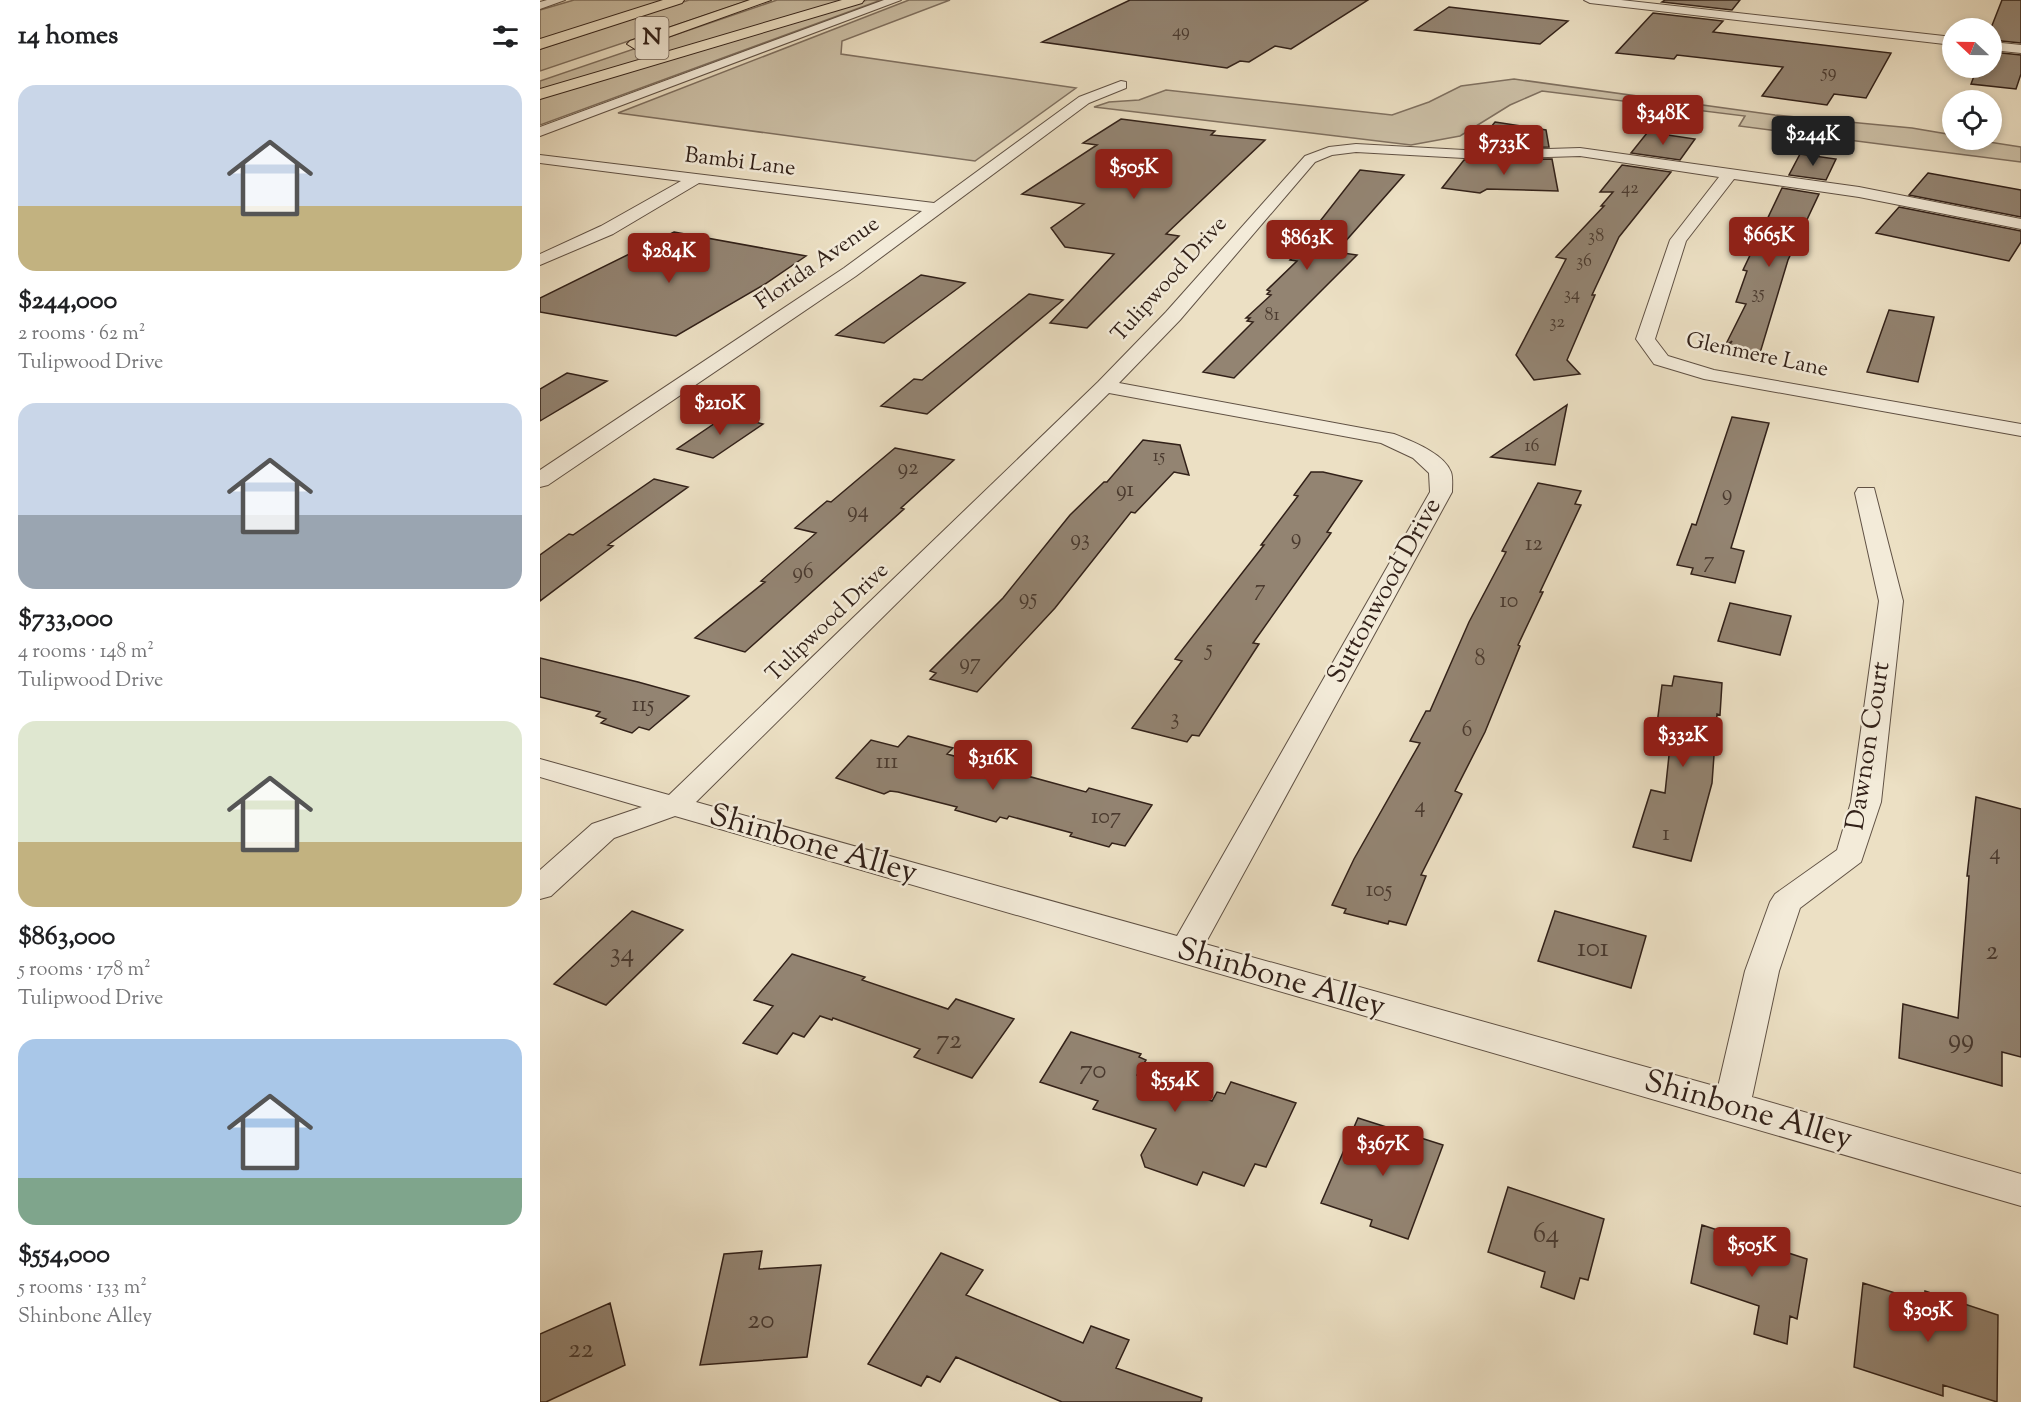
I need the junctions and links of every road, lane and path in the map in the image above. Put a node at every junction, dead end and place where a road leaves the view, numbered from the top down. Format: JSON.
{"nodes":[{"id":1,"x":559,"y":0,"type":"edge"},
{"id":2,"x":677,"y":0,"type":"edge"},
{"id":3,"x":764,"y":0,"type":"edge"},
{"id":4,"x":857,"y":0,"type":"edge"},
{"id":5,"x":895,"y":0,"type":"edge"},
{"id":6,"x":1590,"y":0,"type":"edge"},
{"id":7,"x":540,"y":6,"type":"edge"},
{"id":8,"x":1942,"y":40,"type":"edge"},
{"id":9,"x":540,"y":44,"type":"edge"},
{"id":10,"x":2002,"y":47,"type":"edge"},
{"id":11,"x":618,"y":49,"type":"dead end"},
{"id":12,"x":2021,"y":49,"type":"edge"},
{"id":13,"x":1121,"y":86,"type":"dead end"},
{"id":14,"x":540,"y":94,"type":"edge"},
{"id":15,"x":540,"y":132,"type":"edge"},
{"id":16,"x":540,"y":159,"type":"edge"},
{"id":17,"x":1730,"y":172,"type":"junction"},
{"id":18,"x":694,"y":180,"type":"junction"},
{"id":19,"x":935,"y":208,"type":"junction"},
{"id":20,"x":2021,"y":224,"type":"edge"},
{"id":21,"x":540,"y":260,"type":"edge"},
{"id":22,"x":1105,"y":386,"type":"junction"},
{"id":23,"x":2021,"y":430,"type":"edge"},
{"id":24,"x":540,"y":480,"type":"edge"},
{"id":25,"x":1866,"y":493,"type":"dead end"},
{"id":26,"x":540,"y":768,"type":"edge"},
{"id":27,"x":675,"y":806,"type":"junction"},
{"id":28,"x":540,"y":888,"type":"edge"},
{"id":29,"x":1185,"y":952,"type":"junction"},
{"id":30,"x":1732,"y":1106,"type":"junction"},
{"id":31,"x":2021,"y":1190,"type":"edge"}],
"edges":[{"from":1,"to":7,"type":"street"},
{"from":2,"to":9,"type":"highway","number":"N"},
{"from":3,"to":11,"type":"highway","number":"N"},
{"from":4,"to":14,"type":"highway"},
{"from":5,"to":15,"type":"street"},
{"from":6,"to":8,"type":"street"},
{"from":10,"to":12,"type":"street"},
{"from":13,"to":19,"type":"street","name":"Florida Avenue"},
{"from":16,"to":18,"type":"street","name":"Bambi Lane"},
{"from":17,"to":20,"type":"street","name":"Tulipwood Drive"},
{"from":17,"to":22,"type":"street","name":"Tulipwood Drive"},
{"from":17,"to":23,"type":"street","name":"Glenmere Lane"},
{"from":18,"to":19,"type":"street","name":"Bambi Lane"},
{"from":18,"to":21,"type":"street"},
{"from":19,"to":24,"type":"street","name":"Florida Avenue"},
{"from":22,"to":27,"type":"street","name":"Tulipwood Drive"},
{"from":22,"to":29,"type":"street","name":"Suttonwood Drive"},
{"from":25,"to":30,"type":"street","name":"Dawnon Court"},
{"from":26,"to":27,"type":"street","name":"Shinbone Alley"},
{"from":27,"to":28,"type":"street"},
{"from":27,"to":29,"type":"street","name":"Shinbone Alley"},
{"from":29,"to":30,"type":"street","name":"Shinbone Alley"},
{"from":30,"to":31,"type":"street","name":"Shinbone Alley"}]}
